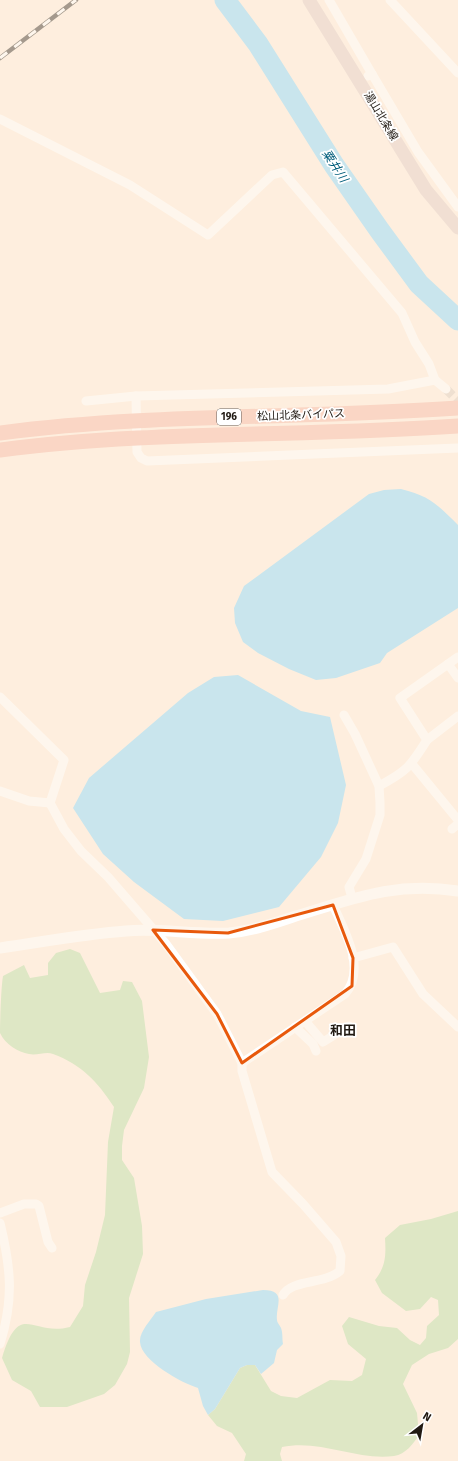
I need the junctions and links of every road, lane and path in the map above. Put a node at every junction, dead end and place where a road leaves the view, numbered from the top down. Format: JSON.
{"nodes":[{"id":1,"x":309,"y":0,"type":"edge"},
{"id":2,"x":329,"y":0,"type":"edge"},
{"id":3,"x":390,"y":0,"type":"edge"},
{"id":4,"x":458,"y":73,"type":"edge"},
{"id":5,"x":372,"y":74,"type":"junction"},
{"id":6,"x":360,"y":81,"type":"junction"},
{"id":7,"x":0,"y":119,"type":"edge"},
{"id":8,"x":458,"y":207,"type":"edge"},
{"id":9,"x":458,"y":228,"type":"edge"},
{"id":10,"x":435,"y":380,"type":"junction"},
{"id":11,"x":446,"y":389,"type":"tunnel mouth"},
{"id":12,"x":136,"y":396,"type":"junction"},
{"id":13,"x":86,"y":401,"type":"dead end"},
{"id":14,"x":458,"y":408,"type":"edge"},
{"id":15,"x":135,"y":420,"type":"junction"},
{"id":16,"x":458,"y":426,"type":"edge"},
{"id":17,"x":0,"y":433,"type":"edge"},
{"id":18,"x":136,"y":438,"type":"junction"},
{"id":19,"x":458,"y":448,"type":"edge"},
{"id":20,"x":0,"y":450,"type":"edge"},
{"id":21,"x":458,"y":657,"type":"edge"},
{"id":22,"x":448,"y":664,"type":"junction"},
{"id":23,"x":458,"y":678,"type":"edge"},
{"id":24,"x":0,"y":697,"type":"edge"},
{"id":25,"x":344,"y":715,"type":"dead end"},
{"id":26,"x":458,"y":716,"type":"edge"},
{"id":27,"x":426,"y":740,"type":"junction"},
{"id":28,"x":412,"y":764,"type":"junction"},
{"id":29,"x":379,"y":786,"type":"junction"},
{"id":30,"x":0,"y":791,"type":"edge"},
{"id":31,"x":50,"y":803,"type":"junction"},
{"id":32,"x":458,"y":820,"type":"edge"},
{"id":33,"x":458,"y":891,"type":"edge"},
{"id":34,"x":352,"y":898,"type":"junction"},
{"id":35,"x":333,"y":905,"type":"junction"},
{"id":36,"x":153,"y":930,"type":"junction"},
{"id":37,"x":0,"y":948,"type":"edge"},
{"id":38,"x":354,"y":958,"type":"junction"},
{"id":39,"x":305,"y":1021,"type":"junction"},
{"id":40,"x":349,"y":1026,"type":"dead end"},
{"id":41,"x":295,"y":1027,"type":"junction"},
{"id":42,"x":458,"y":1028,"type":"edge"},
{"id":43,"x":316,"y":1051,"type":"dead end"},
{"id":44,"x":242,"y":1063,"type":"junction"},
{"id":45,"x":0,"y":1213,"type":"edge"},
{"id":46,"x":0,"y":1223,"type":"edge"},
{"id":47,"x":52,"y":1248,"type":"dead end"},
{"id":48,"x":283,"y":1295,"type":"dead end"},
{"id":49,"x":0,"y":1344,"type":"edge"}],
"edges":[{"from":1,"to":6,"type":"main road","name":"湯山北条線"},
{"from":2,"to":5,"type":"street"},
{"from":3,"to":4,"type":"street"},
{"from":5,"to":6,"type":"street"},
{"from":5,"to":8,"type":"street"},
{"from":6,"to":9,"type":"main road","name":"湯山北条線"},
{"from":7,"to":10,"type":"street"},
{"from":10,"to":11,"type":"street"},
{"from":10,"to":12,"type":"street"},
{"from":12,"to":13,"type":"street"},
{"from":12,"to":15,"type":"street"},
{"from":14,"to":15,"type":"highway","name":"松山北条バイパス","number":"196"},
{"from":15,"to":17,"type":"highway","name":"松山北条バイパス","number":"196"},
{"from":15,"to":18,"type":"street"},
{"from":16,"to":18,"type":"highway","name":"松山北条バイパス","number":"196"},
{"from":18,"to":19,"type":"street"},
{"from":18,"to":20,"type":"highway","name":"松山北条バイパス","number":"196"},
{"from":21,"to":22,"type":"street"},
{"from":22,"to":23,"type":"street"},
{"from":22,"to":27,"type":"street"},
{"from":24,"to":31,"type":"street"},
{"from":25,"to":29,"type":"street"},
{"from":26,"to":27,"type":"street"},
{"from":27,"to":28,"type":"street"},
{"from":28,"to":29,"type":"street"},
{"from":28,"to":32,"type":"street"},
{"from":29,"to":34,"type":"street"},
{"from":30,"to":31,"type":"street"},
{"from":31,"to":36,"type":"street"},
{"from":33,"to":34,"type":"street"},
{"from":34,"to":35,"type":"street"},
{"from":35,"to":36,"type":"street"},
{"from":35,"to":38,"type":"street"},
{"from":36,"to":37,"type":"street"},
{"from":36,"to":44,"type":"street"},
{"from":38,"to":39,"type":"street"},
{"from":38,"to":42,"type":"street"},
{"from":39,"to":40,"type":"street"},
{"from":39,"to":41,"type":"street"},
{"from":41,"to":43,"type":"street"},
{"from":41,"to":44,"type":"street"},
{"from":44,"to":48,"type":"street"},
{"from":45,"to":47,"type":"street"},
{"from":46,"to":49,"type":"street"}]}
